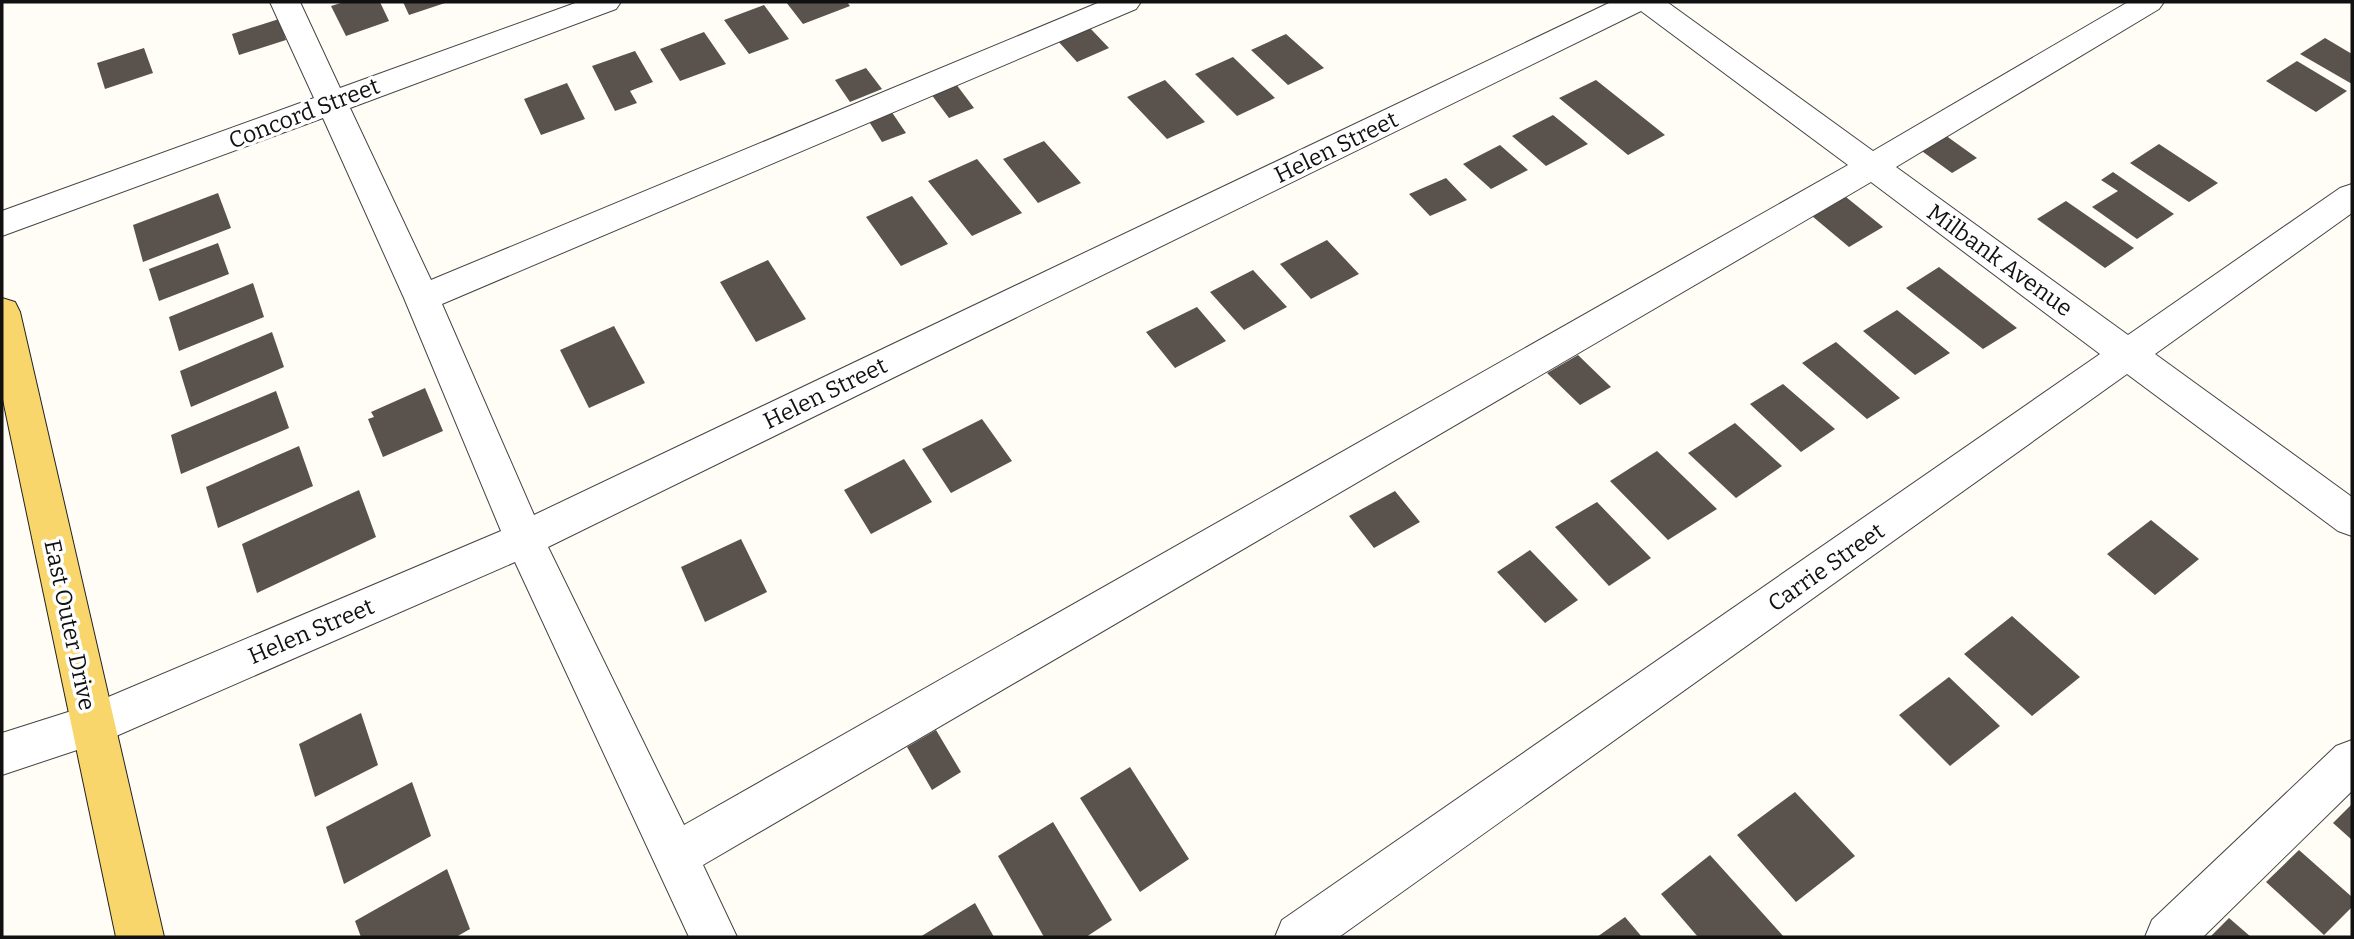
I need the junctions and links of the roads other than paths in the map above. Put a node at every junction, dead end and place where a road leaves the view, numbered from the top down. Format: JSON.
{"nodes":[{"id":1,"x":285,"y":2,"type":"edge"},
{"id":2,"x":606,"y":2,"type":"edge"},
{"id":3,"x":1126,"y":2,"type":"edge"},
{"id":4,"x":1635,"y":2,"type":"edge"},
{"id":5,"x":1648,"y":2,"type":"edge"},
{"id":6,"x":2149,"y":2,"type":"edge"},
{"id":7,"x":331,"y":103,"type":"junction"},
{"id":8,"x":1873,"y":166,"type":"junction"},
{"id":9,"x":2352,"y":196,"type":"edge"},
{"id":10,"x":2,"y":224,"type":"edge"},
{"id":11,"x":422,"y":298,"type":"junction"},
{"id":12,"x":2,"y":312,"type":"edge"},
{"id":13,"x":2128,"y":354,"type":"junction"},
{"id":14,"x":2352,"y":519,"type":"edge"},
{"id":15,"x":524,"y":539,"type":"junction"},
{"id":16,"x":92,"y":726,"type":"junction"},
{"id":17,"x":2,"y":754,"type":"edge"},
{"id":18,"x":2352,"y":761,"type":"edge"},
{"id":19,"x":676,"y":855,"type":"junction"},
{"id":20,"x":140,"y":937,"type":"edge"},
{"id":21,"x":713,"y":937,"type":"edge"},
{"id":22,"x":1299,"y":937,"type":"edge"},
{"id":23,"x":2169,"y":937,"type":"edge"}],
"edges":[{"from":1,"to":7,"type":"street"},
{"from":2,"to":7,"type":"street","name":"Concord Street"},
{"from":3,"to":11,"type":"street"},
{"from":4,"to":15,"type":"street","name":"Helen Street"},
{"from":5,"to":8,"type":"street","name":"Milbank Avenue"},
{"from":6,"to":8,"type":"street"},
{"from":7,"to":10,"type":"street","name":"Concord Street"},
{"from":7,"to":11,"type":"street"},
{"from":8,"to":13,"type":"street","name":"Milbank Avenue"},
{"from":8,"to":19,"type":"street"},
{"from":9,"to":13,"type":"street","name":"Carrie Street"},
{"from":11,"to":15,"type":"street"},
{"from":12,"to":16,"type":"main road","name":"East Outer Drive"},
{"from":13,"to":14,"type":"street","name":"Milbank Avenue"},
{"from":13,"to":22,"type":"street","name":"Carrie Street"},
{"from":15,"to":16,"type":"street","name":"Helen Street"},
{"from":15,"to":19,"type":"street"},
{"from":16,"to":17,"type":"street","name":"Helen Street"},
{"from":16,"to":20,"type":"main road","name":"East Outer Drive"},
{"from":18,"to":23,"type":"street"},
{"from":19,"to":21,"type":"street"}]}
